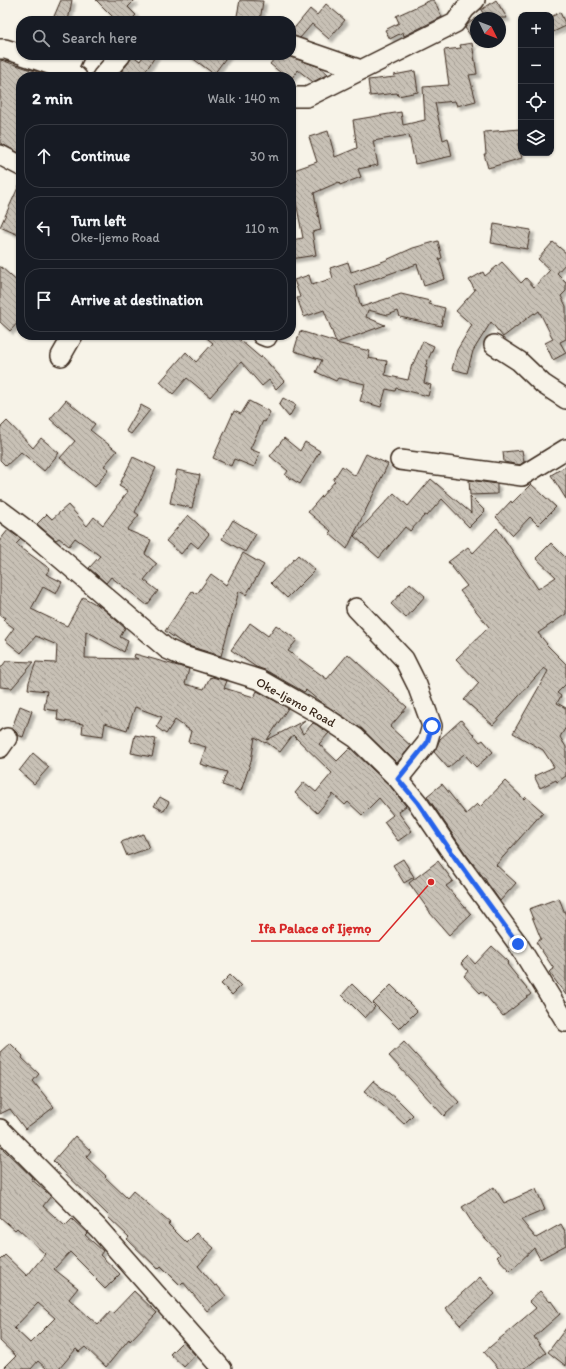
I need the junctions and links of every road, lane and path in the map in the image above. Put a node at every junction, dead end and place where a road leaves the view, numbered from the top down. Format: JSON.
{"nodes":[{"id":1,"x":475,"y":0,"type":"edge"},
{"id":2,"x":296,"y":48,"type":"edge"},
{"id":3,"x":0,"y":49,"type":"edge"},
{"id":4,"x":16,"y":53,"type":"edge"},
{"id":5,"x":43,"y":60,"type":"edge"},
{"id":6,"x":117,"y":60,"type":"edge"},
{"id":7,"x":73,"y":67,"type":"edge"},
{"id":8,"x":361,"y":70,"type":"junction"},
{"id":9,"x":106,"y":72,"type":"edge"},
{"id":10,"x":296,"y":97,"type":"edge"},
{"id":11,"x":0,"y":155,"type":"edge"},
{"id":12,"x":16,"y":163,"type":"edge"},
{"id":13,"x":70,"y":340,"type":"edge"},
{"id":14,"x":494,"y":345,"type":"dead end"},
{"id":15,"x":61,"y":356,"type":"dead end"},
{"id":16,"x":566,"y":399,"type":"edge"},
{"id":17,"x":566,"y":449,"type":"edge"},
{"id":18,"x":400,"y":460,"type":"dead end"},
{"id":19,"x":0,"y":510,"type":"edge"},
{"id":20,"x":356,"y":608,"type":"dead end"},
{"id":21,"x":398,"y":779,"type":"junction"},
{"id":22,"x":566,"y":1022,"type":"edge"},
{"id":23,"x":0,"y":1129,"type":"edge"},
{"id":24,"x":222,"y":1369,"type":"edge"}],
"edges":[{"from":1,"to":8,"type":"street"},
{"from":2,"to":8,"type":"street"},
{"from":3,"to":4,"type":"street"},
{"from":5,"to":7,"type":"street"},
{"from":6,"to":9,"type":"street"},
{"from":8,"to":10,"type":"street"},
{"from":11,"to":12,"type":"street"},
{"from":13,"to":15,"type":"street"},
{"from":14,"to":16,"type":"street"},
{"from":17,"to":18,"type":"street"},
{"from":19,"to":21,"type":"street","name":"Oke-Ijemo Road"},
{"from":20,"to":21,"type":"street"},
{"from":21,"to":22,"type":"street","name":"Oke-Ijemo Road"},
{"from":23,"to":24,"type":"street"}]}
